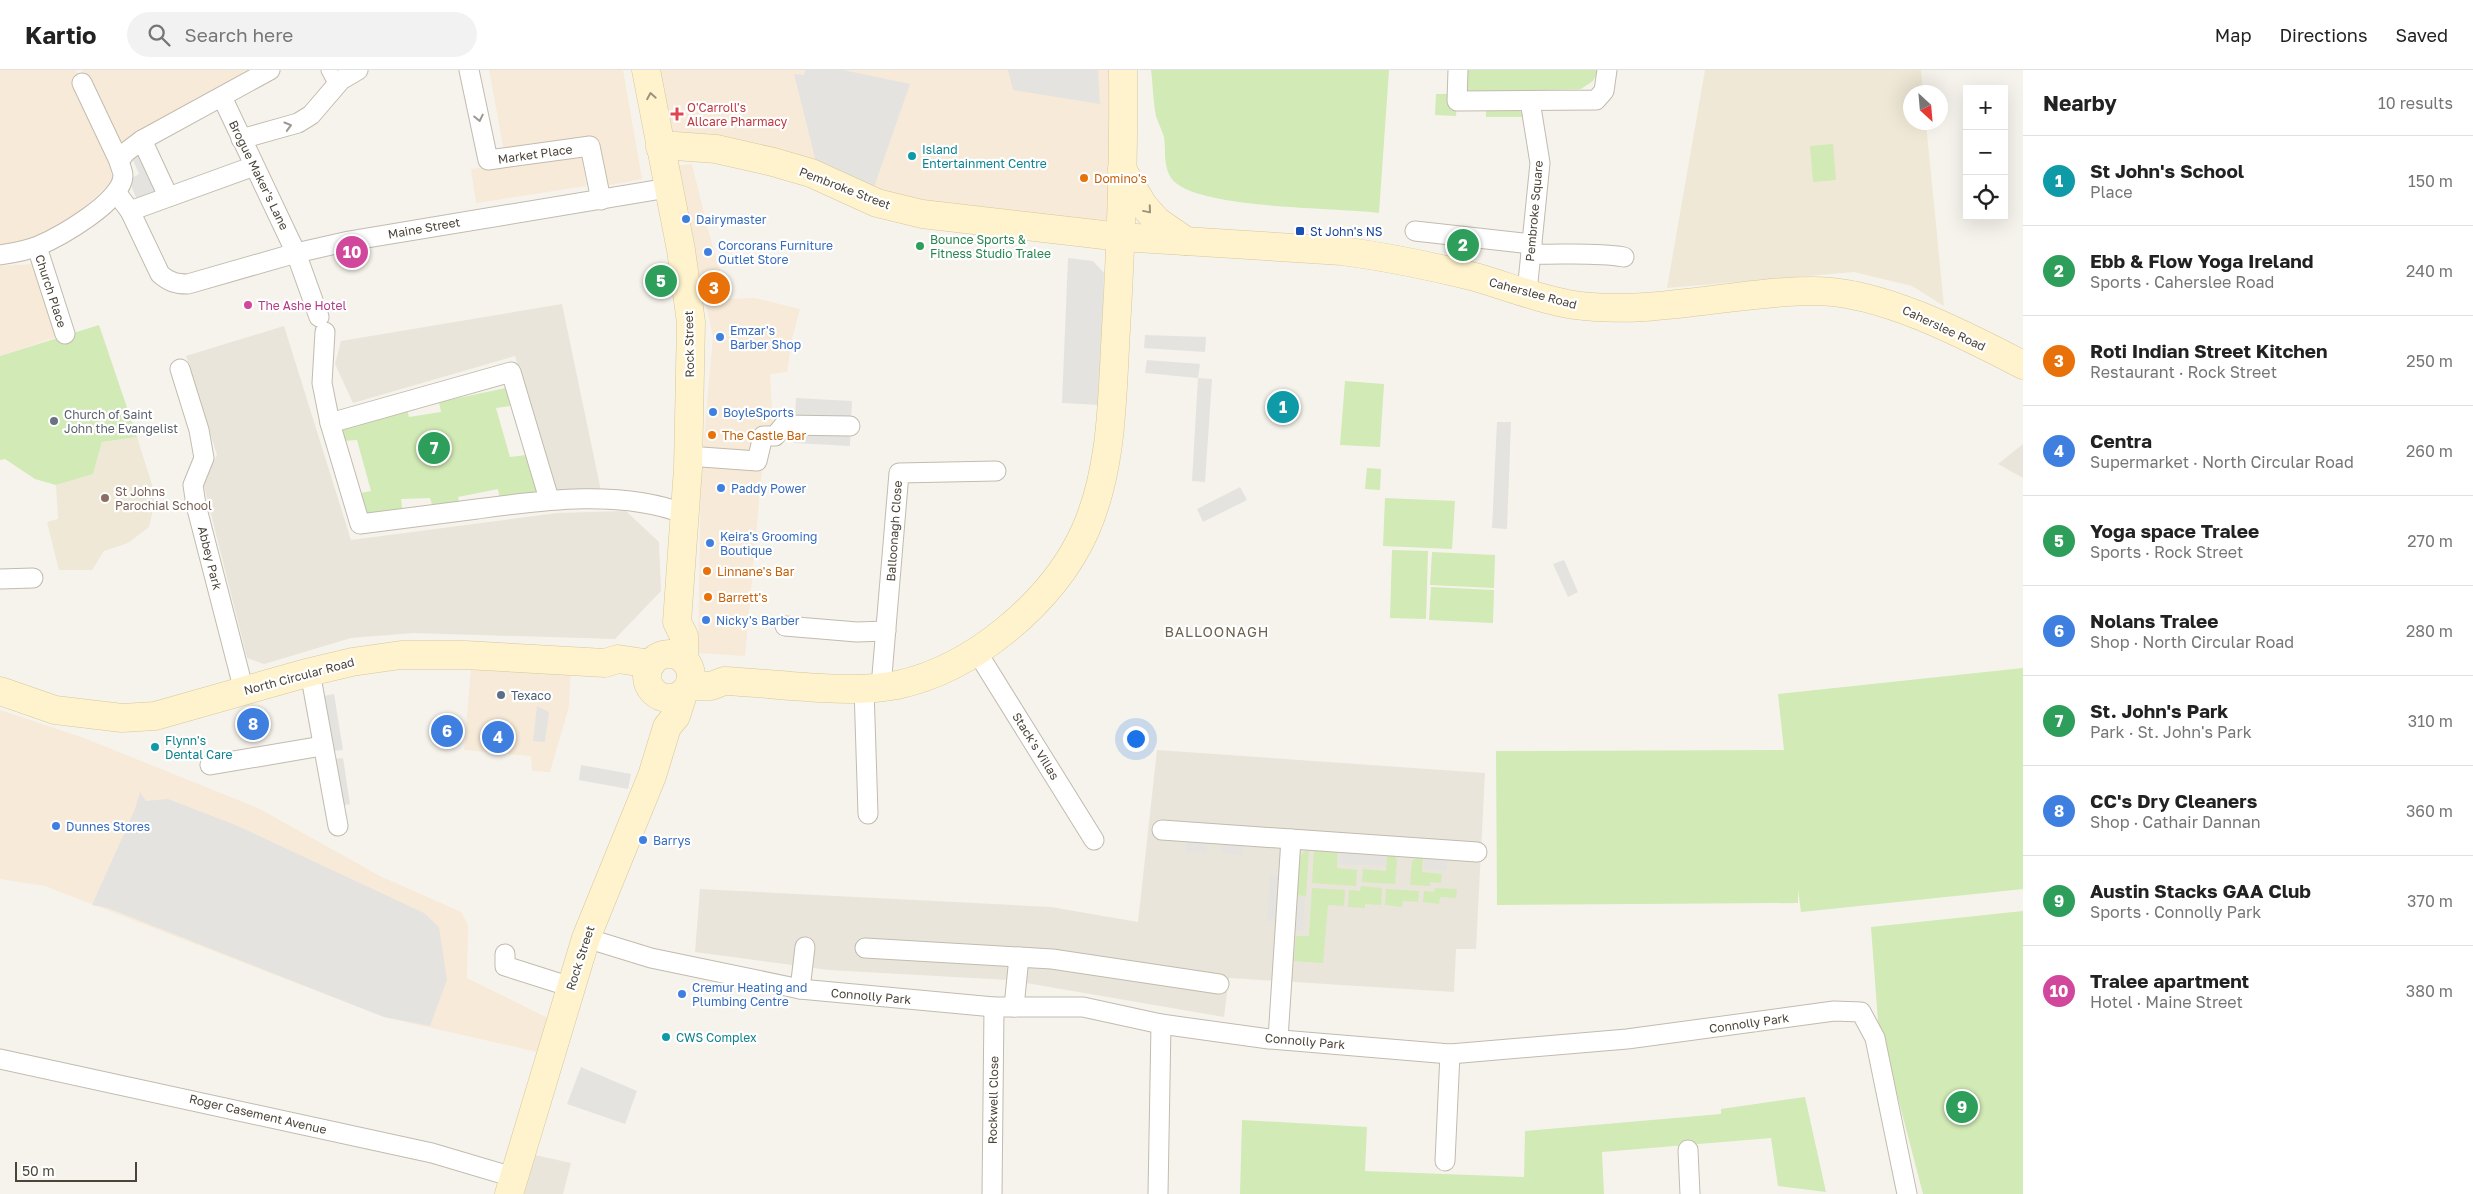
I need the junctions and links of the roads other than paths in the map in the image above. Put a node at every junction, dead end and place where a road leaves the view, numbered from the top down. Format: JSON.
{"nodes":[{"id":1,"x":270,"y":70,"type":"edge"},
{"id":2,"x":358,"y":70,"type":"edge"},
{"id":3,"x":469,"y":70,"type":"edge"},
{"id":4,"x":646,"y":70,"type":"edge"},
{"id":5,"x":1123,"y":70,"type":"edge"},
{"id":6,"x":1458,"y":70,"type":"edge"},
{"id":7,"x":1607,"y":70,"type":"edge"},
{"id":8,"x":81,"y":77,"type":"edge"},
{"id":9,"x":333,"y":78,"type":"edge"},
{"id":10,"x":222,"y":97,"type":"junction"},
{"id":11,"x":1530,"y":101,"type":"junction"},
{"id":12,"x":241,"y":139,"type":"junction"},
{"id":13,"x":142,"y":140,"type":"junction"},
{"id":14,"x":660,"y":147,"type":"junction"},
{"id":15,"x":119,"y":161,"type":"junction"},
{"id":16,"x":254,"y":166,"type":"junction"},
{"id":17,"x":1122,"y":169,"type":"junction"},
{"id":18,"x":668,"y":188,"type":"junction"},
{"id":19,"x":116,"y":192,"type":"junction"},
{"id":20,"x":168,"y":196,"type":"junction"},
{"id":21,"x":600,"y":200,"type":"junction"},
{"id":22,"x":130,"y":211,"type":"junction"},
{"id":23,"x":1415,"y":231,"type":"dead end"},
{"id":24,"x":1121,"y":237,"type":"junction"},
{"id":25,"x":1186,"y":241,"type":"junction"},
{"id":26,"x":37,"y":247,"type":"junction"},
{"id":27,"x":1531,"y":249,"type":"junction"},
{"id":28,"x":296,"y":253,"type":"junction"},
{"id":29,"x":0,"y":255,"type":"edge"},
{"id":30,"x":1624,"y":257,"type":"dead end"},
{"id":31,"x":1527,"y":292,"type":"junction"},
{"id":32,"x":65,"y":334,"type":"dead end"},
{"id":33,"x":2021,"y":360,"type":"edge"},
{"id":34,"x":180,"y":369,"type":"dead end"},
{"id":35,"x":330,"y":423,"type":"junction"},
{"id":36,"x":850,"y":426,"type":"dead end"},
{"id":37,"x":688,"y":456,"type":"junction"},
{"id":38,"x":996,"y":471,"type":"dead end"},
{"id":39,"x":549,"y":499,"type":"junction"},
{"id":40,"x":685,"y":514,"type":"junction"},
{"id":41,"x":33,"y":578,"type":"dead end"},
{"id":42,"x":0,"y":579,"type":"edge"},
{"id":43,"x":785,"y":626,"type":"dead end"},
{"id":44,"x":886,"y":631,"type":"junction"},
{"id":45,"x":978,"y":652,"type":"junction"},
{"id":46,"x":310,"y":672,"type":"junction"},
{"id":47,"x":671,"y":676,"type":"junction"},
{"id":48,"x":872,"y":688,"type":"junction"},
{"id":49,"x":0,"y":691,"type":"edge"},
{"id":50,"x":244,"y":691,"type":"junction"},
{"id":51,"x":322,"y":746,"type":"junction"},
{"id":52,"x":210,"y":765,"type":"dead end"},
{"id":53,"x":868,"y":814,"type":"dead end"},
{"id":54,"x":338,"y":826,"type":"dead end"},
{"id":55,"x":1162,"y":830,"type":"dead end"},
{"id":56,"x":1291,"y":839,"type":"junction"},
{"id":57,"x":1094,"y":840,"type":"dead end"},
{"id":58,"x":1477,"y":852,"type":"dead end"},
{"id":59,"x":586,"y":938,"type":"junction"},
{"id":60,"x":805,"y":947,"type":"dead end"},
{"id":61,"x":865,"y":948,"type":"dead end"},
{"id":62,"x":505,"y":954,"type":"dead end"},
{"id":63,"x":1019,"y":957,"type":"junction"},
{"id":64,"x":1220,"y":984,"type":"dead end"},
{"id":65,"x":571,"y":987,"type":"junction"},
{"id":66,"x":800,"y":990,"type":"junction"},
{"id":67,"x":994,"y":1007,"type":"junction"},
{"id":68,"x":1014,"y":1007,"type":"junction"},
{"id":69,"x":1161,"y":1024,"type":"junction"},
{"id":70,"x":1278,"y":1040,"type":"junction"},
{"id":71,"x":1450,"y":1054,"type":"junction"},
{"id":72,"x":0,"y":1059,"type":"edge"},
{"id":73,"x":1688,"y":1150,"type":"dead end"},
{"id":74,"x":1445,"y":1161,"type":"dead end"},
{"id":75,"x":511,"y":1186,"type":"edge"},
{"id":76,"x":992,"y":1194,"type":"edge"},
{"id":77,"x":1158,"y":1194,"type":"edge"},
{"id":78,"x":1690,"y":1194,"type":"edge"},
{"id":79,"x":1907,"y":1194,"type":"edge"}],
"edges":[{"from":1,"to":10,"type":"street"},
{"from":2,"to":9,"type":"street"},
{"from":3,"to":21,"type":"street","name":"Market Place","one_way":true},
{"from":14,"to":4,"type":"main road","name":"Rock Street","one_way":true},
{"from":5,"to":17,"type":"main road"},
{"from":6,"to":11,"type":"street"},
{"from":7,"to":11,"type":"street"},
{"from":8,"to":15,"type":"street"},
{"from":12,"to":9,"type":"street","one_way":true},
{"from":10,"to":12,"type":"street","name":"Brogue Maker's Lane"},
{"from":10,"to":13,"type":"street"},
{"from":11,"to":27,"type":"street","name":"Pembroke Square"},
{"from":12,"to":16,"type":"street","name":"Brogue Maker's Lane"},
{"from":13,"to":15,"type":"street"},
{"from":13,"to":20,"type":"street"},
{"from":14,"to":18,"type":"main road","name":"Rock Street"},
{"from":14,"to":24,"type":"main road","name":"Pembroke Street"},
{"from":15,"to":19,"type":"street"},
{"from":16,"to":20,"type":"street"},
{"from":16,"to":28,"type":"street","name":"Brogue Maker's Lane"},
{"from":17,"to":24,"type":"main road"},
{"from":17,"to":25,"type":"main road","one_way":true},
{"from":18,"to":21,"type":"street","name":"Maine Street"},
{"from":18,"to":37,"type":"main road","name":"Rock Street"},
{"from":19,"to":22,"type":"street","name":"Maine Street"},
{"from":19,"to":26,"type":"street"},
{"from":20,"to":22,"type":"street"},
{"from":21,"to":28,"type":"street","name":"Maine Street"},
{"from":22,"to":28,"type":"street","name":"Maine Street"},
{"from":23,"to":27,"type":"street"},
{"from":24,"to":25,"type":"main road","name":"Caherslee Road"},
{"from":24,"to":45,"type":"main road"},
{"from":25,"to":31,"type":"main road","name":"Caherslee Road"},
{"from":26,"to":29,"type":"street"},
{"from":26,"to":32,"type":"street","name":"Church Place"},
{"from":27,"to":30,"type":"street"},
{"from":27,"to":31,"type":"street","name":"Pembroke Square"},
{"from":28,"to":35,"type":"street","name":"Brogue Maker's Lane"},
{"from":31,"to":33,"type":"main road","name":"Caherslee Road"},
{"from":34,"to":50,"type":"street","name":"Abbey Park"},
{"from":35,"to":39,"type":"street"},
{"from":35,"to":39,"type":"street"},
{"from":36,"to":37,"type":"street"},
{"from":37,"to":40,"type":"main road","name":"Rock Street"},
{"from":38,"to":44,"type":"street","name":"Balloonagh Close"},
{"from":39,"to":40,"type":"street"},
{"from":40,"to":47,"type":"main road","name":"Rock Street"},
{"from":41,"to":42,"type":"street"},
{"from":43,"to":44,"type":"street"},
{"from":44,"to":48,"type":"street","name":"Balloonagh Close"},
{"from":45,"to":48,"type":"main road"},
{"from":45,"to":57,"type":"street","name":"Stack's Villas"},
{"from":46,"to":47,"type":"main road","name":"North Circular Road"},
{"from":46,"to":50,"type":"main road","name":"North Circular Road"},
{"from":46,"to":51,"type":"street"},
{"from":47,"to":48,"type":"main road","name":"North Circular Road"},
{"from":47,"to":59,"type":"main road","name":"Rock Street"},
{"from":48,"to":53,"type":"street"},
{"from":49,"to":50,"type":"main road","name":"North Circular Road"},
{"from":51,"to":52,"type":"street"},
{"from":51,"to":54,"type":"street"},
{"from":55,"to":56,"type":"street"},
{"from":56,"to":58,"type":"street"},
{"from":56,"to":70,"type":"street"},
{"from":59,"to":65,"type":"main road","name":"Rock Street"},
{"from":59,"to":66,"type":"street","name":"Connolly Park"},
{"from":60,"to":66,"type":"street"},
{"from":61,"to":63,"type":"street"},
{"from":62,"to":65,"type":"street"},
{"from":63,"to":64,"type":"street"},
{"from":63,"to":68,"type":"street"},
{"from":65,"to":75,"type":"main road","name":"Rock Street"},
{"from":66,"to":67,"type":"street","name":"Connolly Park"},
{"from":67,"to":68,"type":"street","name":"Connolly Park"},
{"from":67,"to":76,"type":"street","name":"Rockwell Close"},
{"from":68,"to":69,"type":"street","name":"Connolly Park"},
{"from":69,"to":70,"type":"street","name":"Connolly Park"},
{"from":69,"to":77,"type":"street"},
{"from":70,"to":71,"type":"street","name":"Connolly Park"},
{"from":71,"to":74,"type":"street"},
{"from":71,"to":79,"type":"street","name":"Connolly Park"},
{"from":72,"to":75,"type":"street","name":"Roger Casement Avenue"},
{"from":73,"to":78,"type":"street"}]}
